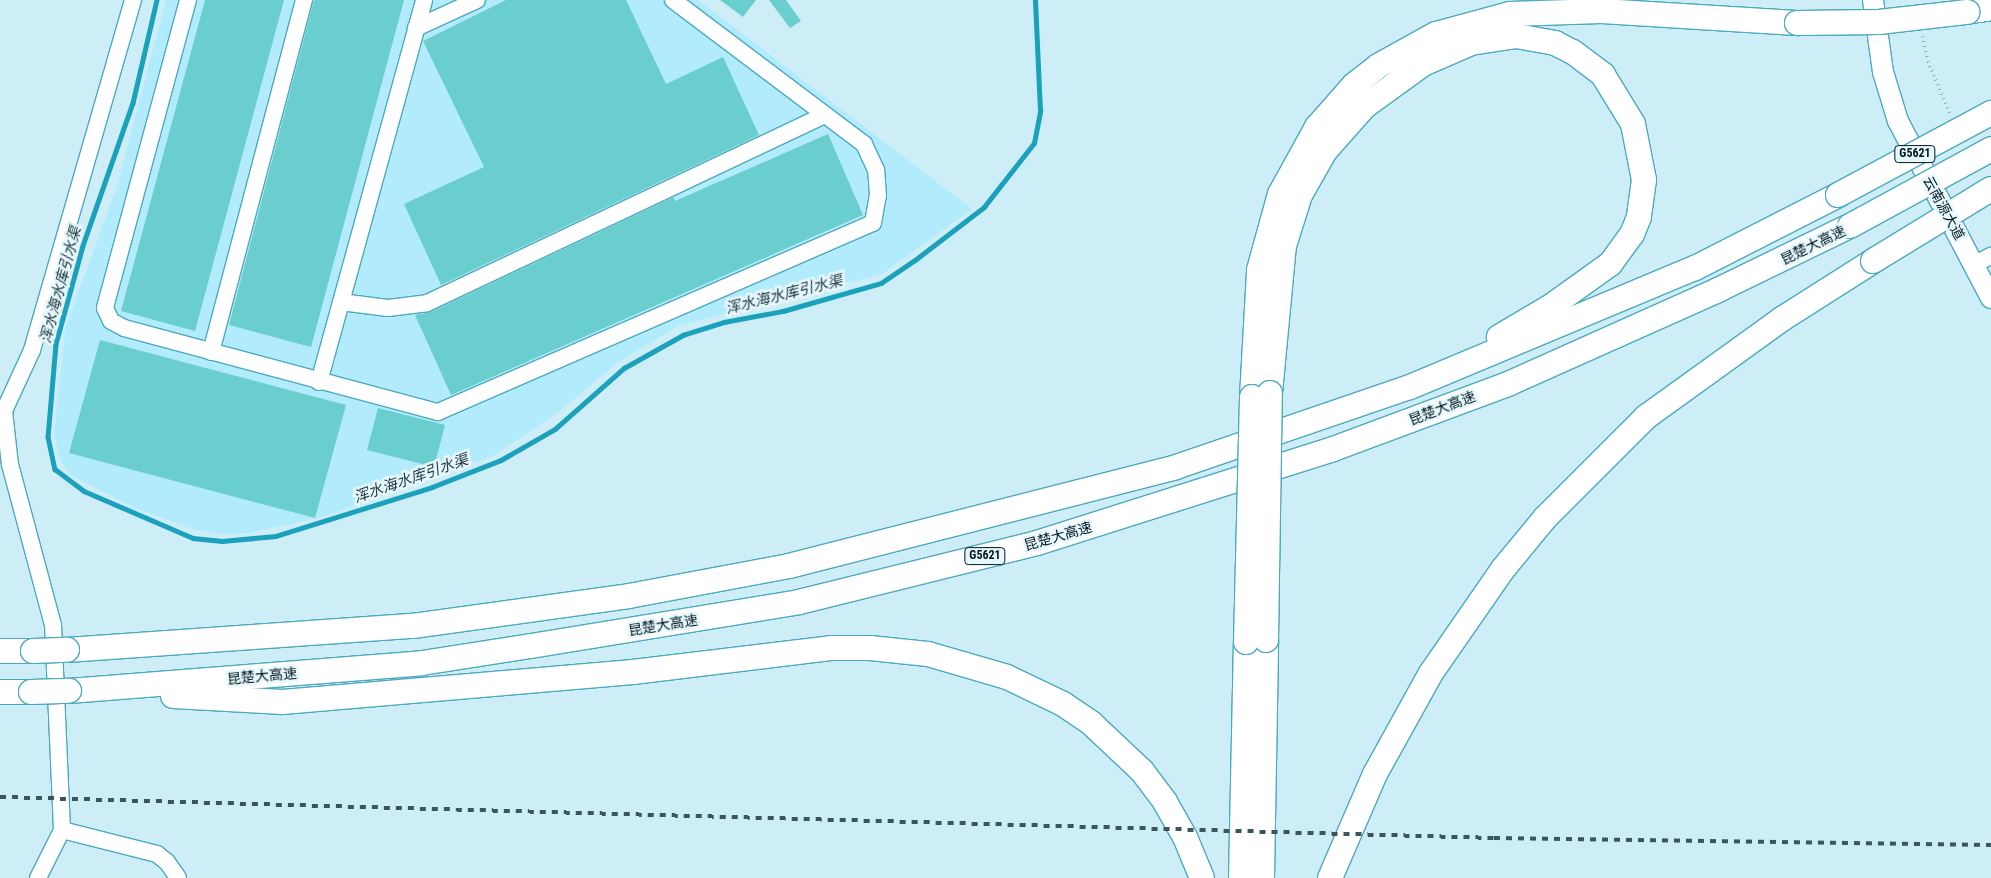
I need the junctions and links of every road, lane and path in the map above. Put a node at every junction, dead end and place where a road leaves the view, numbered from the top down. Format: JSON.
{"nodes":[{"id":1,"x":133,"y":0,"type":"edge"},
{"id":2,"x":188,"y":0,"type":"edge"},
{"id":3,"x":304,"y":0,"type":"edge"},
{"id":4,"x":424,"y":0,"type":"edge"},
{"id":5,"x":477,"y":0,"type":"edge"},
{"id":6,"x":673,"y":0,"type":"edge"},
{"id":7,"x":1873,"y":0,"type":"edge"},
{"id":8,"x":1991,"y":8,"type":"edge"},
{"id":9,"x":1921,"y":26,"type":"dead end"},
{"id":10,"x":416,"y":28,"type":"junction"},
{"id":11,"x":1991,"y":112,"type":"edge"},
{"id":12,"x":825,"y":115,"type":"junction"},
{"id":13,"x":1952,"y":118,"type":"dead end"},
{"id":14,"x":1991,"y":149,"type":"edge"},
{"id":15,"x":1991,"y":189,"type":"edge"},
{"id":16,"x":1983,"y":260,"type":"edge"},
{"id":17,"x":1991,"y":298,"type":"edge"},
{"id":18,"x":341,"y":302,"type":"junction"},
{"id":19,"x":211,"y":352,"type":"junction"},
{"id":20,"x":319,"y":382,"type":"junction"},
{"id":21,"x":1410,"y":387,"type":"junction"},
{"id":22,"x":1261,"y":395,"type":"junction"},
{"id":23,"x":2,"y":415,"type":"edge"},
{"id":24,"x":1256,"y":641,"type":"junction"},
{"id":25,"x":0,"y":651,"type":"edge"},
{"id":26,"x":79,"y":691,"type":"junction"},
{"id":27,"x":0,"y":692,"type":"edge"},
{"id":28,"x":62,"y":830,"type":"junction"},
{"id":29,"x":38,"y":878,"type":"edge"},
{"id":30,"x":178,"y":878,"type":"edge"},
{"id":31,"x":1202,"y":878,"type":"edge"},
{"id":32,"x":1241,"y":878,"type":"edge"},
{"id":33,"x":1262,"y":878,"type":"edge"},
{"id":34,"x":1330,"y":878,"type":"edge"}],
"edges":[{"from":1,"to":23,"type":"street"},
{"from":2,"to":19,"type":"street"},
{"from":3,"to":19,"type":"street"},
{"from":4,"to":10,"type":"street"},
{"from":5,"to":10,"type":"street"},
{"from":6,"to":12,"type":"street"},
{"from":7,"to":16,"type":"main road","name":"云南源大道"},
{"from":8,"to":22,"type":"highway","bridge":true},
{"from":9,"to":13,"type":"path"},
{"from":10,"to":18,"type":"street"},
{"from":11,"to":21,"type":"highway","number":"G5621","bridge":true},
{"from":12,"to":18,"type":"street"},
{"from":12,"to":20,"type":"street"},
{"from":14,"to":26,"type":"highway","name":"昆楚大高速","number":"G5621","bridge":true},
{"from":15,"to":34,"type":"highway","bridge":true},
{"from":16,"to":17,"type":"main road","name":"云南源大道"},
{"from":18,"to":20,"type":"street"},
{"from":19,"to":20,"type":"street"},
{"from":21,"to":22,"type":"highway"},
{"from":21,"to":25,"type":"highway","number":"G5621","bridge":true},
{"from":22,"to":24,"type":"highway","bridge":true},
{"from":23,"to":28,"type":"street"},
{"from":24,"to":32,"type":"highway"},
{"from":24,"to":33,"type":"highway"},
{"from":26,"to":27,"type":"highway","name":"昆楚大高速","number":"G5621","bridge":true},
{"from":26,"to":31,"type":"highway"},
{"from":28,"to":29,"type":"street"},
{"from":28,"to":30,"type":"street"}]}
